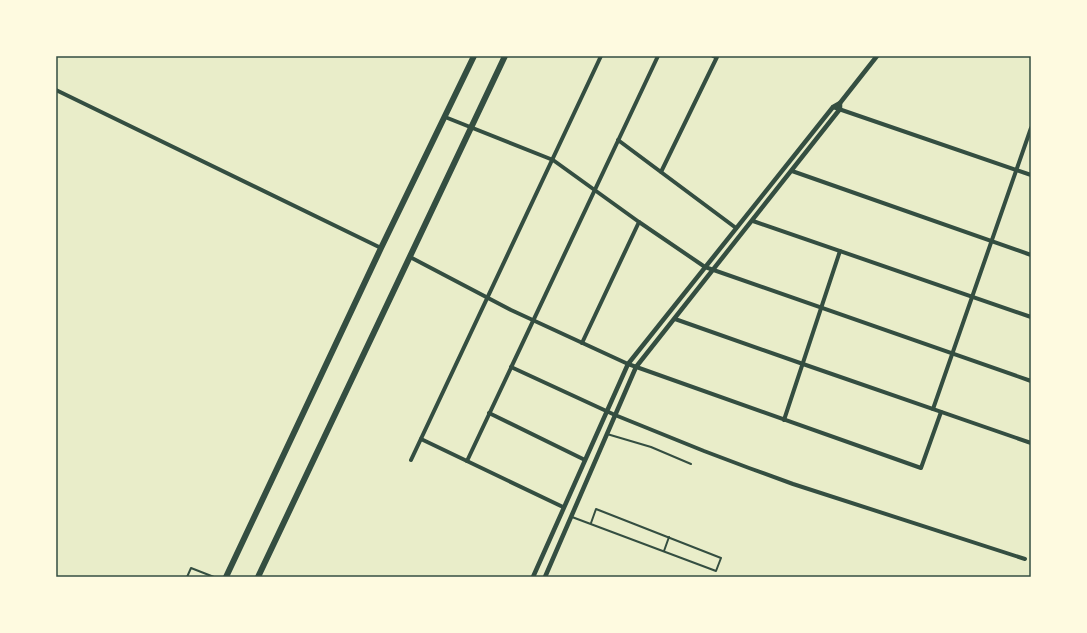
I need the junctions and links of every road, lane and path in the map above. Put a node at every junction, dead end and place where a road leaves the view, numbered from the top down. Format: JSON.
{"nodes":[{"id":1,"x":474,"y":56,"type":"edge"},
{"id":2,"x":505,"y":56,"type":"edge"},
{"id":3,"x":601,"y":56,"type":"edge"},
{"id":4,"x":658,"y":56,"type":"edge"},
{"id":5,"x":877,"y":56,"type":"edge"},
{"id":6,"x":715,"y":57,"type":"edge"},
{"id":7,"x":56,"y":90,"type":"edge"},
{"id":8,"x":840,"y":103,"type":"junction"},
{"id":9,"x":833,"y":107,"type":"junction"},
{"id":10,"x":840,"y":109,"type":"junction"},
{"id":11,"x":445,"y":117,"type":"junction"},
{"id":12,"x":471,"y":127,"type":"junction"},
{"id":13,"x":1031,"y":128,"type":"edge"},
{"id":14,"x":618,"y":140,"type":"junction"},
{"id":15,"x":553,"y":160,"type":"junction"},
{"id":16,"x":1016,"y":170,"type":"junction"},
{"id":17,"x":792,"y":171,"type":"junction"},
{"id":18,"x":661,"y":172,"type":"junction"},
{"id":19,"x":1031,"y":175,"type":"edge"},
{"id":20,"x":595,"y":190,"type":"junction"},
{"id":21,"x":753,"y":221,"type":"junction"},
{"id":22,"x":639,"y":222,"type":"junction"},
{"id":23,"x":736,"y":228,"type":"junction"},
{"id":24,"x":992,"y":241,"type":"junction"},
{"id":25,"x":382,"y":248,"type":"junction"},
{"id":26,"x":840,"y":251,"type":"junction"},
{"id":27,"x":1031,"y":255,"type":"edge"},
{"id":28,"x":410,"y":257,"type":"junction"},
{"id":29,"x":705,"y":266,"type":"junction"},
{"id":30,"x":713,"y":269,"type":"junction"},
{"id":31,"x":972,"y":297,"type":"junction"},
{"id":32,"x":488,"y":298,"type":"junction"},
{"id":33,"x":821,"y":307,"type":"junction"},
{"id":34,"x":1031,"y":317,"type":"edge"},
{"id":35,"x":675,"y":319,"type":"junction"},
{"id":36,"x":533,"y":320,"type":"junction"},
{"id":37,"x":582,"y":343,"type":"junction"},
{"id":38,"x":953,"y":354,"type":"junction"},
{"id":39,"x":628,"y":364,"type":"junction"},
{"id":40,"x":803,"y":364,"type":"junction"},
{"id":41,"x":511,"y":367,"type":"junction"},
{"id":42,"x":636,"y":367,"type":"junction"},
{"id":43,"x":1031,"y":381,"type":"edge"},
{"id":44,"x":933,"y":409,"type":"junction"},
{"id":45,"x":606,"y":411,"type":"junction"},
{"id":46,"x":941,"y":412,"type":"junction"},
{"id":47,"x":489,"y":413,"type":"junction"},
{"id":48,"x":615,"y":415,"type":"junction"},
{"id":49,"x":784,"y":420,"type":"junction"},
{"id":50,"x":607,"y":434,"type":"junction"},
{"id":51,"x":421,"y":439,"type":"junction"},
{"id":52,"x":1031,"y":443,"type":"edge"},
{"id":53,"x":411,"y":460,"type":"dead end"},
{"id":54,"x":585,"y":460,"type":"junction"},
{"id":55,"x":467,"y":461,"type":"junction"},
{"id":56,"x":691,"y":464,"type":"dead end"},
{"id":57,"x":563,"y":507,"type":"junction"},
{"id":58,"x":572,"y":516,"type":"junction"},
{"id":59,"x":591,"y":523,"type":"junction"},
{"id":60,"x":669,"y":537,"type":"junction"},
{"id":61,"x":664,"y":551,"type":"junction"},
{"id":62,"x":1025,"y":559,"type":"dead end"},
{"id":63,"x":187,"y":577,"type":"edge"},
{"id":64,"x":214,"y":577,"type":"edge"},
{"id":65,"x":226,"y":577,"type":"edge"},
{"id":66,"x":258,"y":577,"type":"edge"},
{"id":67,"x":533,"y":577,"type":"edge"},
{"id":68,"x":545,"y":577,"type":"edge"}],
"edges":[{"from":1,"to":11,"type":"main road"},
{"from":2,"to":12,"type":"main road"},
{"from":3,"to":15,"type":"street"},
{"from":4,"to":14,"type":"street"},
{"from":5,"to":8,"type":"street"},
{"from":6,"to":18,"type":"street"},
{"from":7,"to":25,"type":"street"},
{"from":8,"to":9,"type":"street"},
{"from":8,"to":10,"type":"street"},
{"from":9,"to":10,"type":"street"},
{"from":9,"to":23,"type":"street"},
{"from":10,"to":16,"type":"street"},
{"from":10,"to":17,"type":"street"},
{"from":11,"to":12,"type":"street"},
{"from":11,"to":25,"type":"main road"},
{"from":12,"to":15,"type":"street"},
{"from":12,"to":28,"type":"main road"},
{"from":13,"to":16,"type":"street"},
{"from":14,"to":18,"type":"street"},
{"from":14,"to":20,"type":"street"},
{"from":15,"to":20,"type":"street"},
{"from":15,"to":32,"type":"street"},
{"from":16,"to":19,"type":"street"},
{"from":16,"to":24,"type":"street"},
{"from":17,"to":21,"type":"street"},
{"from":17,"to":24,"type":"street"},
{"from":18,"to":23,"type":"street"},
{"from":20,"to":22,"type":"street"},
{"from":20,"to":36,"type":"street"},
{"from":21,"to":26,"type":"street"},
{"from":21,"to":30,"type":"street"},
{"from":22,"to":29,"type":"street"},
{"from":22,"to":37,"type":"street"},
{"from":23,"to":29,"type":"street"},
{"from":24,"to":27,"type":"street"},
{"from":24,"to":31,"type":"street"},
{"from":25,"to":65,"type":"main road"},
{"from":26,"to":31,"type":"street"},
{"from":26,"to":33,"type":"street"},
{"from":28,"to":32,"type":"street"},
{"from":28,"to":66,"type":"main road"},
{"from":29,"to":30,"type":"street"},
{"from":29,"to":39,"type":"street"},
{"from":30,"to":33,"type":"street"},
{"from":30,"to":35,"type":"street"},
{"from":31,"to":34,"type":"street"},
{"from":31,"to":38,"type":"street"},
{"from":32,"to":36,"type":"street"},
{"from":32,"to":51,"type":"street"},
{"from":33,"to":38,"type":"street"},
{"from":33,"to":40,"type":"street"},
{"from":35,"to":40,"type":"street"},
{"from":35,"to":42,"type":"street"},
{"from":36,"to":37,"type":"street"},
{"from":36,"to":41,"type":"street"},
{"from":37,"to":39,"type":"street"},
{"from":38,"to":43,"type":"street"},
{"from":38,"to":44,"type":"street"},
{"from":39,"to":42,"type":"street"},
{"from":39,"to":45,"type":"street"},
{"from":40,"to":44,"type":"street"},
{"from":40,"to":49,"type":"street"},
{"from":41,"to":45,"type":"street"},
{"from":41,"to":47,"type":"street"},
{"from":42,"to":48,"type":"street"},
{"from":42,"to":49,"type":"street"},
{"from":44,"to":46,"type":"street"},
{"from":45,"to":48,"type":"street"},
{"from":45,"to":54,"type":"street"},
{"from":46,"to":49,"type":"street"},
{"from":46,"to":52,"type":"street"},
{"from":47,"to":54,"type":"street"},
{"from":47,"to":55,"type":"street"},
{"from":48,"to":50,"type":"street"},
{"from":48,"to":62,"type":"street"},
{"from":50,"to":56,"type":"lane"},
{"from":50,"to":58,"type":"street"},
{"from":51,"to":53,"type":"street"},
{"from":51,"to":55,"type":"street"},
{"from":54,"to":57,"type":"street"},
{"from":55,"to":57,"type":"street"},
{"from":57,"to":67,"type":"street"},
{"from":58,"to":59,"type":"lane"},
{"from":58,"to":68,"type":"street"},
{"from":59,"to":60,"type":"lane"},
{"from":59,"to":61,"type":"lane"},
{"from":60,"to":61,"type":"lane"},
{"from":60,"to":61,"type":"lane"},
{"from":63,"to":64,"type":"lane"}]}
